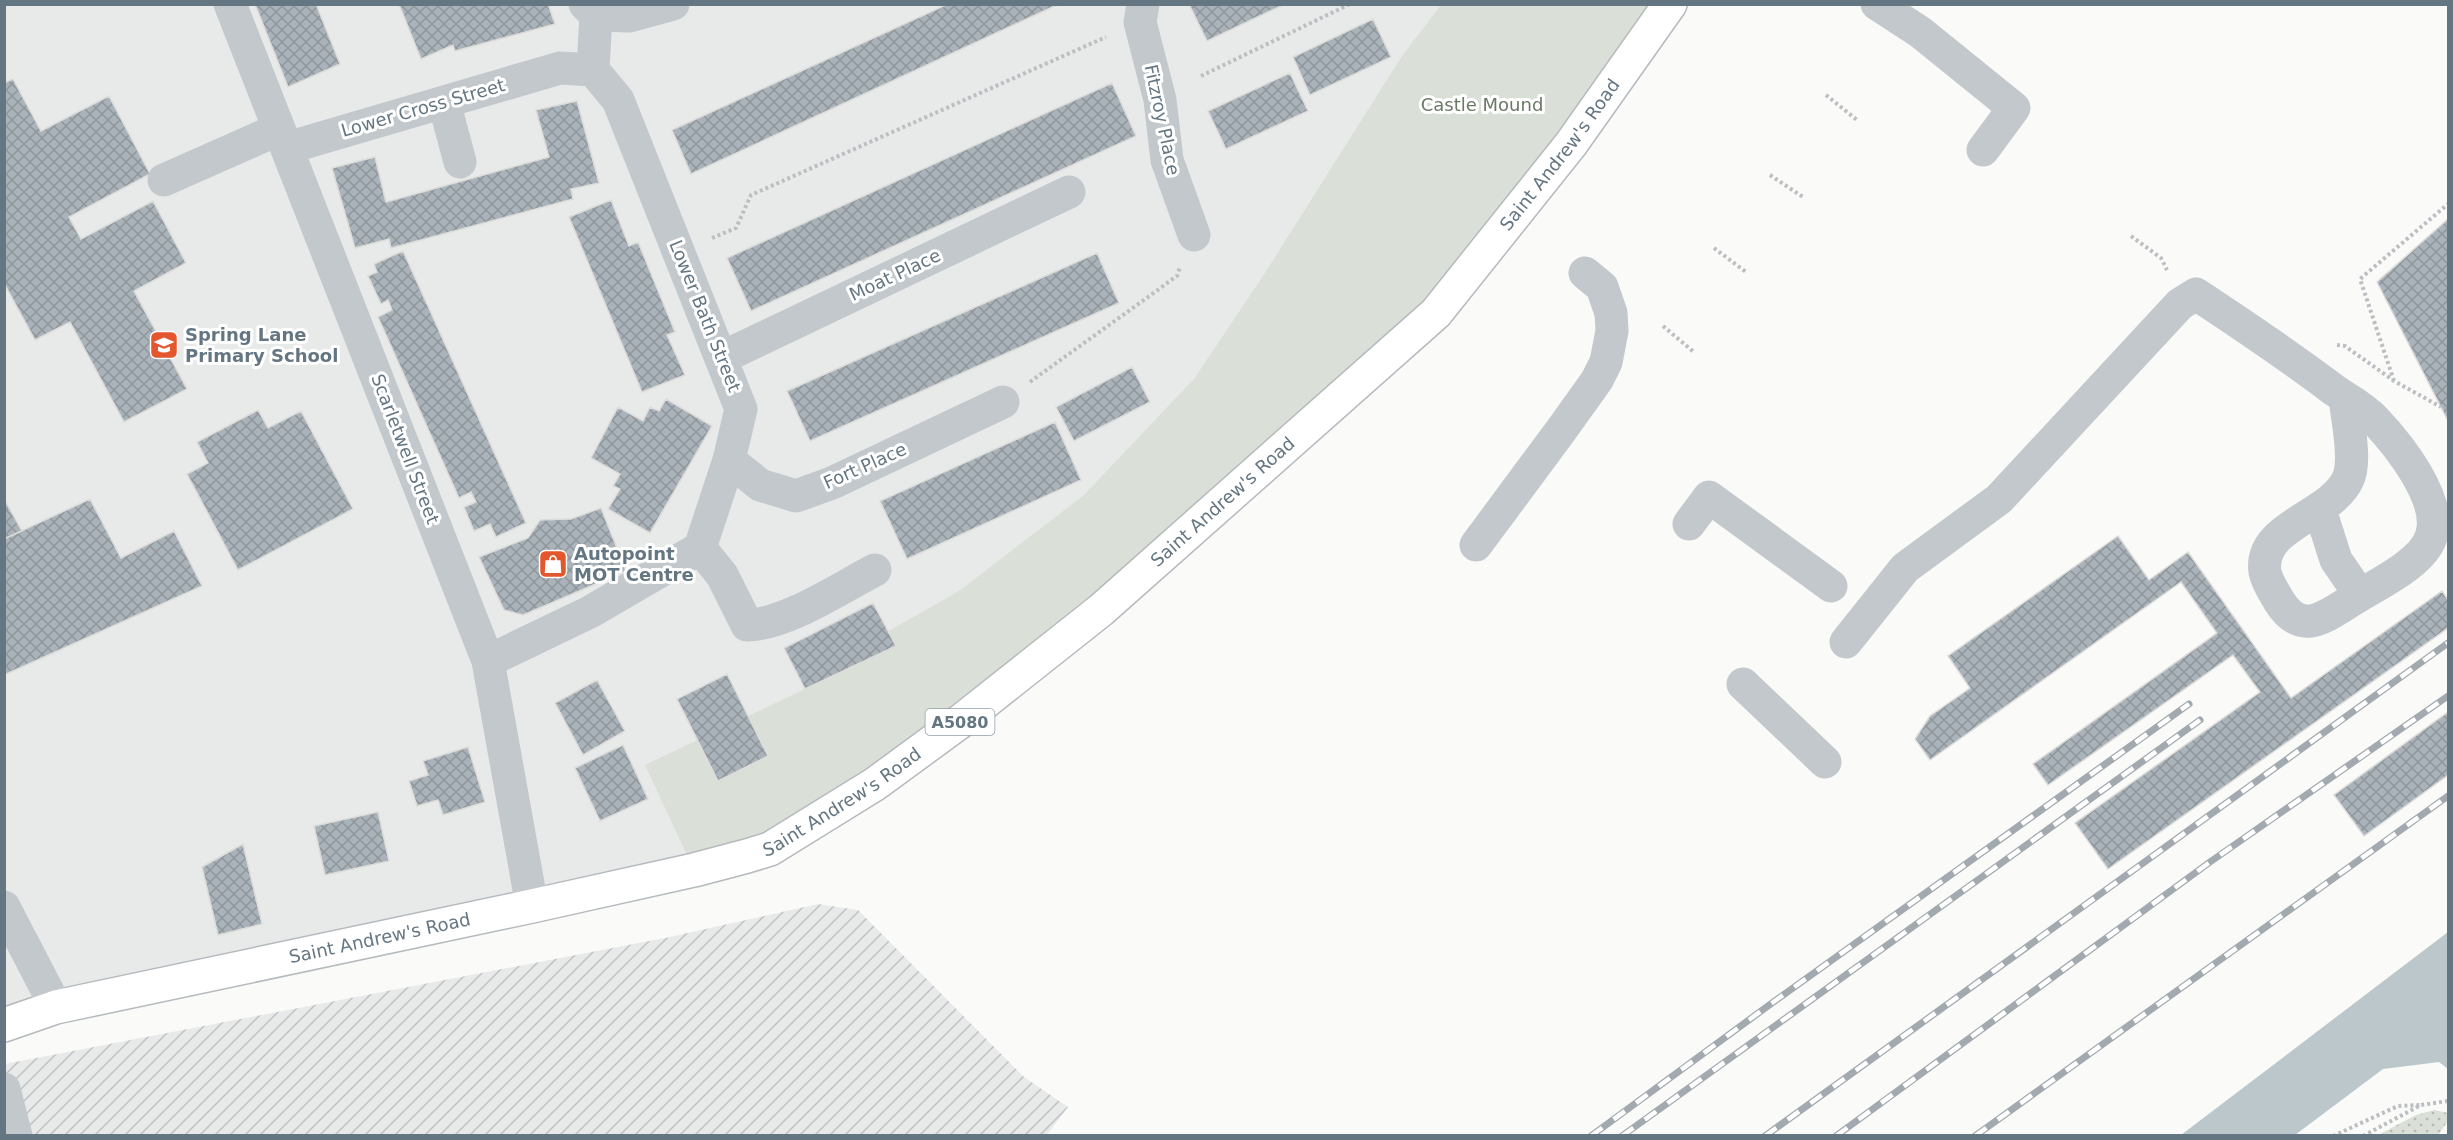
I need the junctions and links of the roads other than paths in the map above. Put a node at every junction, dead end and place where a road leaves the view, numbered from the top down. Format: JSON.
{"nodes":[{"id":1,"x":230,"y":4,"type":"edge"},
{"id":2,"x":672,"y":4,"type":"edge"},
{"id":3,"x":1670,"y":4,"type":"edge"},
{"id":4,"x":1877,"y":4,"type":"edge"},
{"id":5,"x":590,"y":10,"type":"edge"},
{"id":6,"x":1141,"y":13,"type":"edge"},
{"id":7,"x":593,"y":70,"type":"junction"},
{"id":8,"x":444,"y":102,"type":"junction"},
{"id":9,"x":283,"y":139,"type":"junction"},
{"id":10,"x":1983,"y":150,"type":"dead end"},
{"id":11,"x":460,"y":162,"type":"dead end"},
{"id":12,"x":164,"y":180,"type":"dead end"},
{"id":13,"x":1069,"y":192,"type":"dead end"},
{"id":14,"x":1194,"y":235,"type":"road end"},
{"id":15,"x":1585,"y":273,"type":"dead end"},
{"id":16,"x":721,"y":358,"type":"junction"},
{"id":17,"x":2345,"y":398,"type":"junction"},
{"id":18,"x":1003,"y":402,"type":"road end"},
{"id":19,"x":729,"y":460,"type":"junction"},
{"id":20,"x":2320,"y":510,"type":"junction"},
{"id":21,"x":1689,"y":524,"type":"dead end"},
{"id":22,"x":2440,"y":538,"type":"edge"},
{"id":23,"x":1476,"y":545,"type":"dead end"},
{"id":24,"x":700,"y":548,"type":"junction"},
{"id":25,"x":875,"y":570,"type":"dead end"},
{"id":26,"x":1831,"y":586,"type":"dead end"},
{"id":27,"x":2360,"y":595,"type":"junction"},
{"id":28,"x":1846,"y":642,"type":"dead end"},
{"id":29,"x":488,"y":661,"type":"junction"},
{"id":30,"x":1743,"y":684,"type":"dead end"},
{"id":31,"x":1825,"y":762,"type":"dead end"},
{"id":32,"x":532,"y":906,"type":"junction"},
{"id":33,"x":4,"y":907,"type":"edge"},
{"id":34,"x":56,"y":1007,"type":"junction"},
{"id":35,"x":4,"y":1025,"type":"edge"},
{"id":36,"x":4,"y":1089,"type":"edge"},
{"id":37,"x":16,"y":1136,"type":"edge"}],
"edges":[{"from":1,"to":9,"type":"street","name":"Scarletwell Street"},
{"from":2,"to":5,"type":"street"},
{"from":3,"to":32,"type":"main road","name":"Saint Andrew's Road","number":"A5080"},
{"from":4,"to":10,"type":"street"},
{"from":5,"to":7,"type":"street"},
{"from":6,"to":14,"type":"street","name":"Fitzroy Place"},
{"from":7,"to":8,"type":"street","name":"Lower Cross Street"},
{"from":7,"to":16,"type":"street","name":"Lower Bath Street"},
{"from":8,"to":9,"type":"street","name":"Lower Cross Street"},
{"from":8,"to":11,"type":"street"},
{"from":9,"to":12,"type":"street","name":"Lower Cross Street"},
{"from":9,"to":29,"type":"street","name":"Scarletwell Street"},
{"from":13,"to":16,"type":"street","name":"Moat Place"},
{"from":15,"to":23,"type":"street"},
{"from":16,"to":19,"type":"street","name":"Lower Bath Street"},
{"from":17,"to":20,"type":"street"},
{"from":17,"to":22,"type":"street"},
{"from":17,"to":28,"type":"street"},
{"from":18,"to":19,"type":"street","name":"Fort Place"},
{"from":19,"to":24,"type":"street","name":"Lower Bath Street"},
{"from":20,"to":27,"type":"street"},
{"from":20,"to":27,"type":"street"},
{"from":21,"to":26,"type":"street"},
{"from":22,"to":27,"type":"street"},
{"from":24,"to":25,"type":"street"},
{"from":24,"to":29,"type":"street"},
{"from":29,"to":32,"type":"street","name":"Scarletwell Street"},
{"from":30,"to":31,"type":"street"},
{"from":32,"to":34,"type":"main road","name":"Saint Andrew's Road","number":"A5080"},
{"from":33,"to":34,"type":"street"},
{"from":34,"to":35,"type":"main road","name":"Saint Andrew's Road","number":"A5080"},
{"from":36,"to":37,"type":"street"}]}
